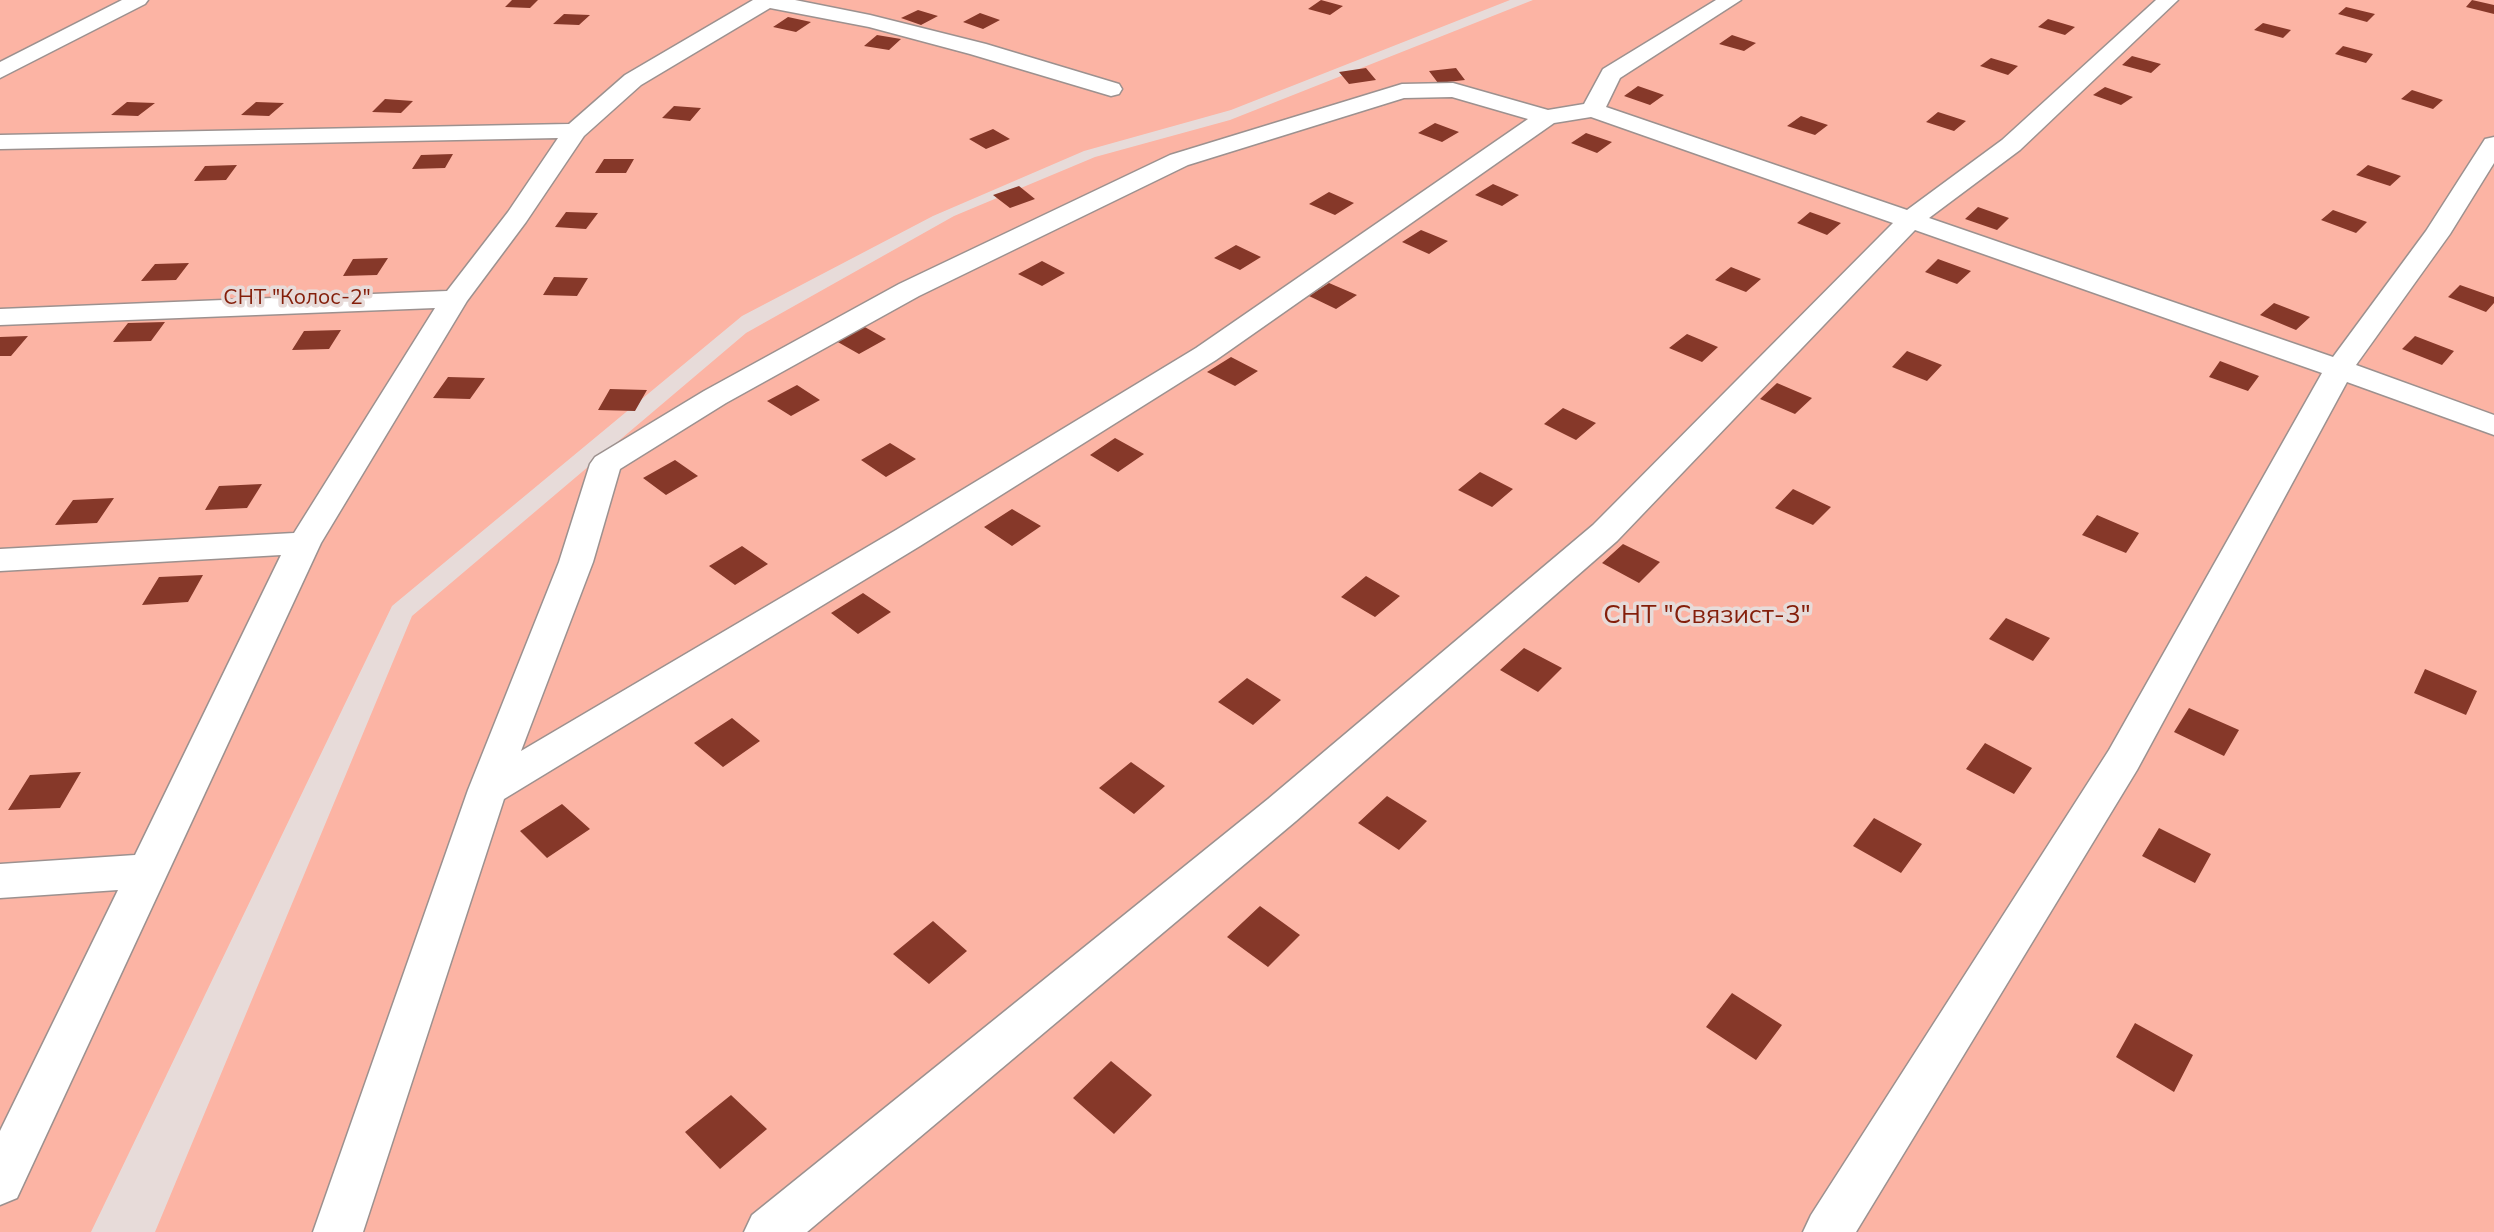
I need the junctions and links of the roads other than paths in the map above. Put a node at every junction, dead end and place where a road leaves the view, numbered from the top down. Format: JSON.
{"nodes":[{"id":1,"x":138,"y":0,"type":"edge"},
{"id":2,"x":769,"y":0,"type":"edge"},
{"id":3,"x":1731,"y":0,"type":"edge"},
{"id":4,"x":2168,"y":0,"type":"edge"},
{"id":5,"x":0,"y":71,"type":"edge"},
{"id":6,"x":1111,"y":89,"type":"dead end"},
{"id":7,"x":1593,"y":110,"type":"junction"},
{"id":8,"x":1547,"y":117,"type":"junction"},
{"id":9,"x":575,"y":131,"type":"junction"},
{"id":10,"x":0,"y":142,"type":"edge"},
{"id":11,"x":2494,"y":144,"type":"edge"},
{"id":12,"x":1910,"y":220,"type":"junction"},
{"id":13,"x":454,"y":299,"type":"junction"},
{"id":14,"x":0,"y":317,"type":"edge"},
{"id":15,"x":2339,"y":369,"type":"junction"},
{"id":16,"x":2494,"y":426,"type":"edge"},
{"id":17,"x":304,"y":543,"type":"junction"},
{"id":18,"x":0,"y":560,"type":"edge"},
{"id":19,"x":488,"y":790,"type":"junction"},
{"id":20,"x":147,"y":871,"type":"junction"},
{"id":21,"x":0,"y":881,"type":"edge"},
{"id":22,"x":0,"y":1182,"type":"edge"},
{"id":23,"x":338,"y":1232,"type":"edge"},
{"id":24,"x":769,"y":1232,"type":"edge"},
{"id":25,"x":1828,"y":1232,"type":"edge"}],
"edges":[{"from":1,"to":5,"type":"lane"},
{"from":2,"to":6,"type":"lane"},
{"from":2,"to":9,"type":"lane"},
{"from":3,"to":7,"type":"lane"},
{"from":4,"to":12,"type":"lane"},
{"from":7,"to":8,"type":"lane"},
{"from":7,"to":12,"type":"lane"},
{"from":8,"to":19,"type":"lane"},
{"from":8,"to":19,"type":"lane"},
{"from":9,"to":10,"type":"lane"},
{"from":9,"to":13,"type":"lane"},
{"from":11,"to":15,"type":"lane"},
{"from":12,"to":15,"type":"lane"},
{"from":12,"to":24,"type":"lane"},
{"from":13,"to":14,"type":"lane"},
{"from":13,"to":17,"type":"lane"},
{"from":15,"to":16,"type":"lane"},
{"from":15,"to":25,"type":"lane"},
{"from":17,"to":18,"type":"lane"},
{"from":17,"to":20,"type":"lane"},
{"from":19,"to":23,"type":"lane"},
{"from":20,"to":21,"type":"lane"},
{"from":20,"to":22,"type":"lane"}]}
